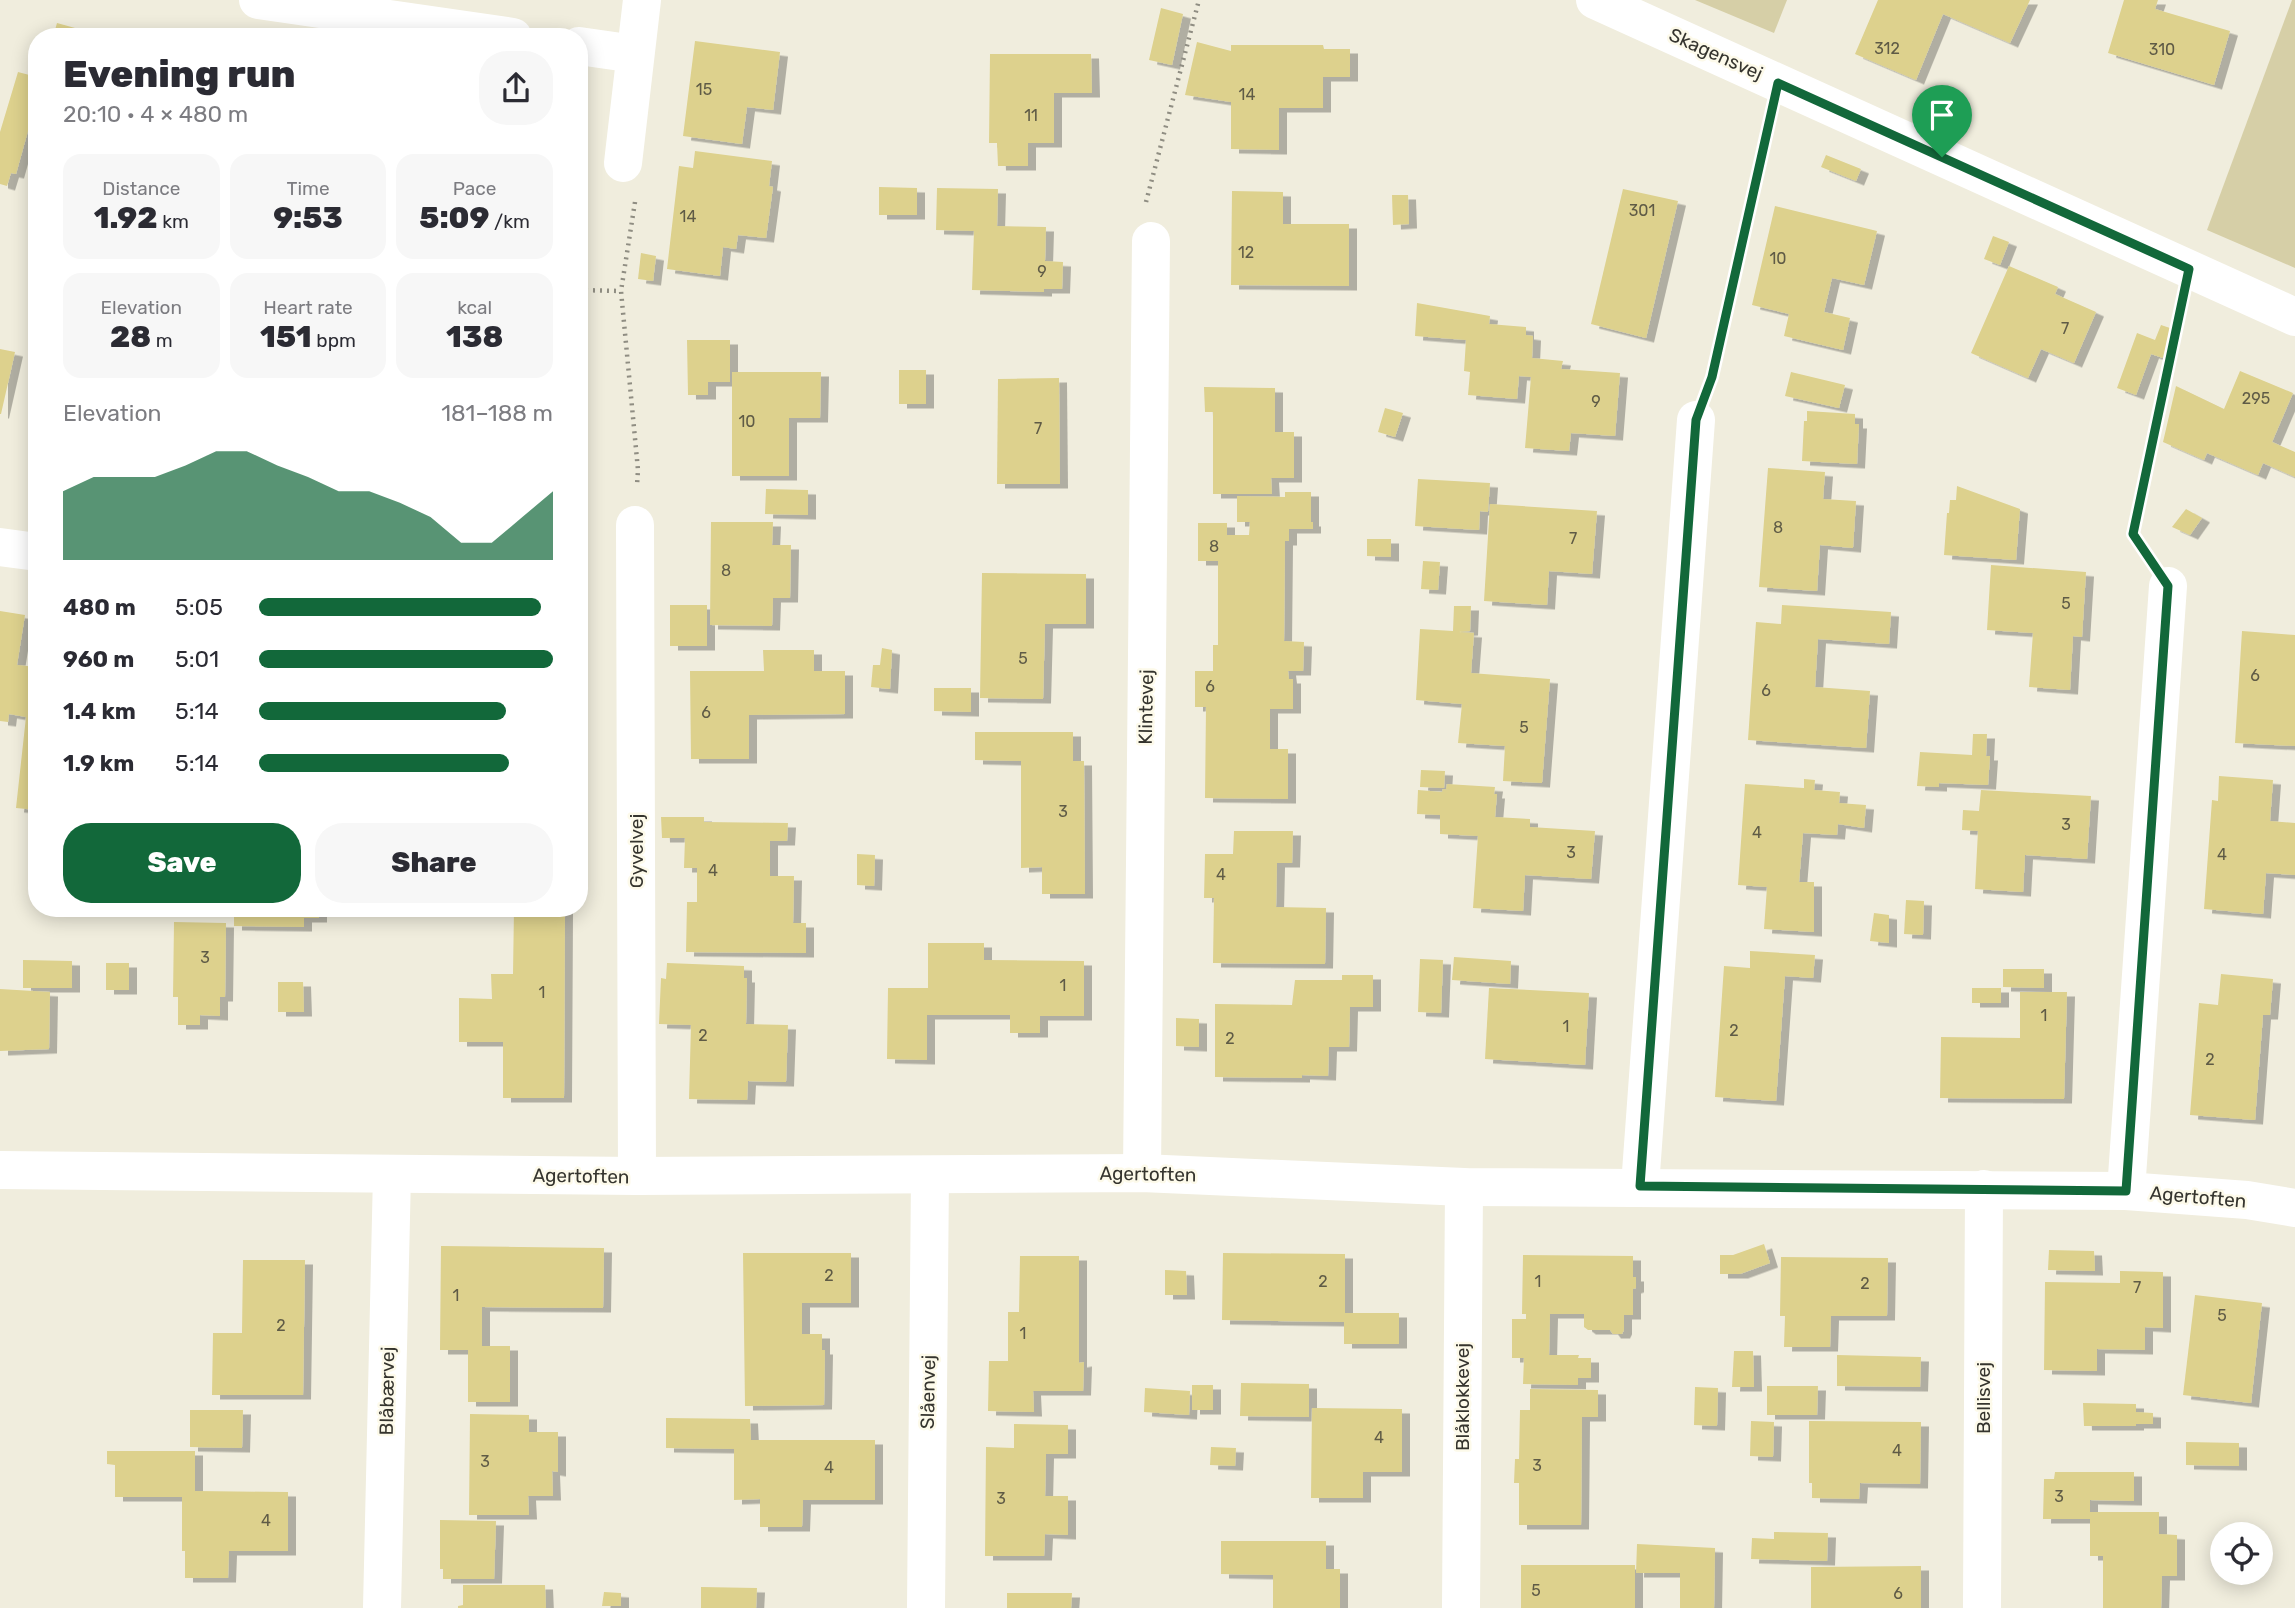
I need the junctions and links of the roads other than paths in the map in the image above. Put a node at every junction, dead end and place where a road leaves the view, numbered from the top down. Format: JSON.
{"nodes":[{"id":1,"x":258,"y":0,"type":"edge"},
{"id":2,"x":642,"y":0,"type":"edge"},
{"id":3,"x":1595,"y":0,"type":"edge"},
{"id":4,"x":451,"y":28,"type":"edge"},
{"id":5,"x":588,"y":47,"type":"edge"},
{"id":6,"x":635,"y":54,"type":"junction"},
{"id":7,"x":623,"y":163,"type":"road end"},
{"id":8,"x":1151,"y":241,"type":"road end"},
{"id":9,"x":2295,"y":317,"type":"edge"},
{"id":10,"x":1696,"y":420,"type":"road end"},
{"id":11,"x":635,"y":525,"type":"road end"},
{"id":12,"x":0,"y":547,"type":"edge"},
{"id":13,"x":28,"y":551,"type":"edge"},
{"id":14,"x":2168,"y":586,"type":"road end"},
{"id":15,"x":0,"y":1170,"type":"edge"},
{"id":16,"x":1142,"y":1173,"type":"junction"},
{"id":17,"x":392,"y":1174,"type":"junction"},
{"id":18,"x":930,"y":1175,"type":"junction"},
{"id":19,"x":637,"y":1176,"type":"junction"},
{"id":20,"x":1640,"y":1186,"type":"junction"},
{"id":21,"x":1464,"y":1187,"type":"junction"},
{"id":22,"x":1984,"y":1189,"type":"junction"},
{"id":23,"x":2126,"y":1191,"type":"junction"},
{"id":24,"x":2295,"y":1208,"type":"edge"},
{"id":25,"x":382,"y":1608,"type":"edge"},
{"id":26,"x":926,"y":1608,"type":"edge"},
{"id":27,"x":1461,"y":1608,"type":"edge"},
{"id":28,"x":1982,"y":1608,"type":"edge"}],
"edges":[{"from":1,"to":4,"type":"street"},
{"from":2,"to":6,"type":"street"},
{"from":3,"to":9,"type":"street","name":"Skagensvej"},
{"from":5,"to":6,"type":"street"},
{"from":6,"to":7,"type":"street"},
{"from":8,"to":16,"type":"street","name":"Klintevej"},
{"from":10,"to":20,"type":"street"},
{"from":11,"to":19,"type":"street","name":"Gyvelvej"},
{"from":12,"to":13,"type":"street"},
{"from":14,"to":23,"type":"street"},
{"from":15,"to":17,"type":"street","name":"Agertoften"},
{"from":16,"to":18,"type":"street","name":"Agertoften"},
{"from":16,"to":21,"type":"street","name":"Agertoften"},
{"from":17,"to":19,"type":"street","name":"Agertoften"},
{"from":17,"to":25,"type":"street","name":"Blåbærvej"},
{"from":18,"to":19,"type":"street","name":"Agertoften"},
{"from":18,"to":26,"type":"street","name":"Slåenvej"},
{"from":20,"to":21,"type":"street","name":"Agertoften"},
{"from":20,"to":22,"type":"street","name":"Agertoften"},
{"from":21,"to":27,"type":"street","name":"Blåklokkevej"},
{"from":22,"to":23,"type":"street","name":"Agertoften"},
{"from":22,"to":28,"type":"street","name":"Bellisvej"},
{"from":23,"to":24,"type":"street","name":"Agertoften"}]}
